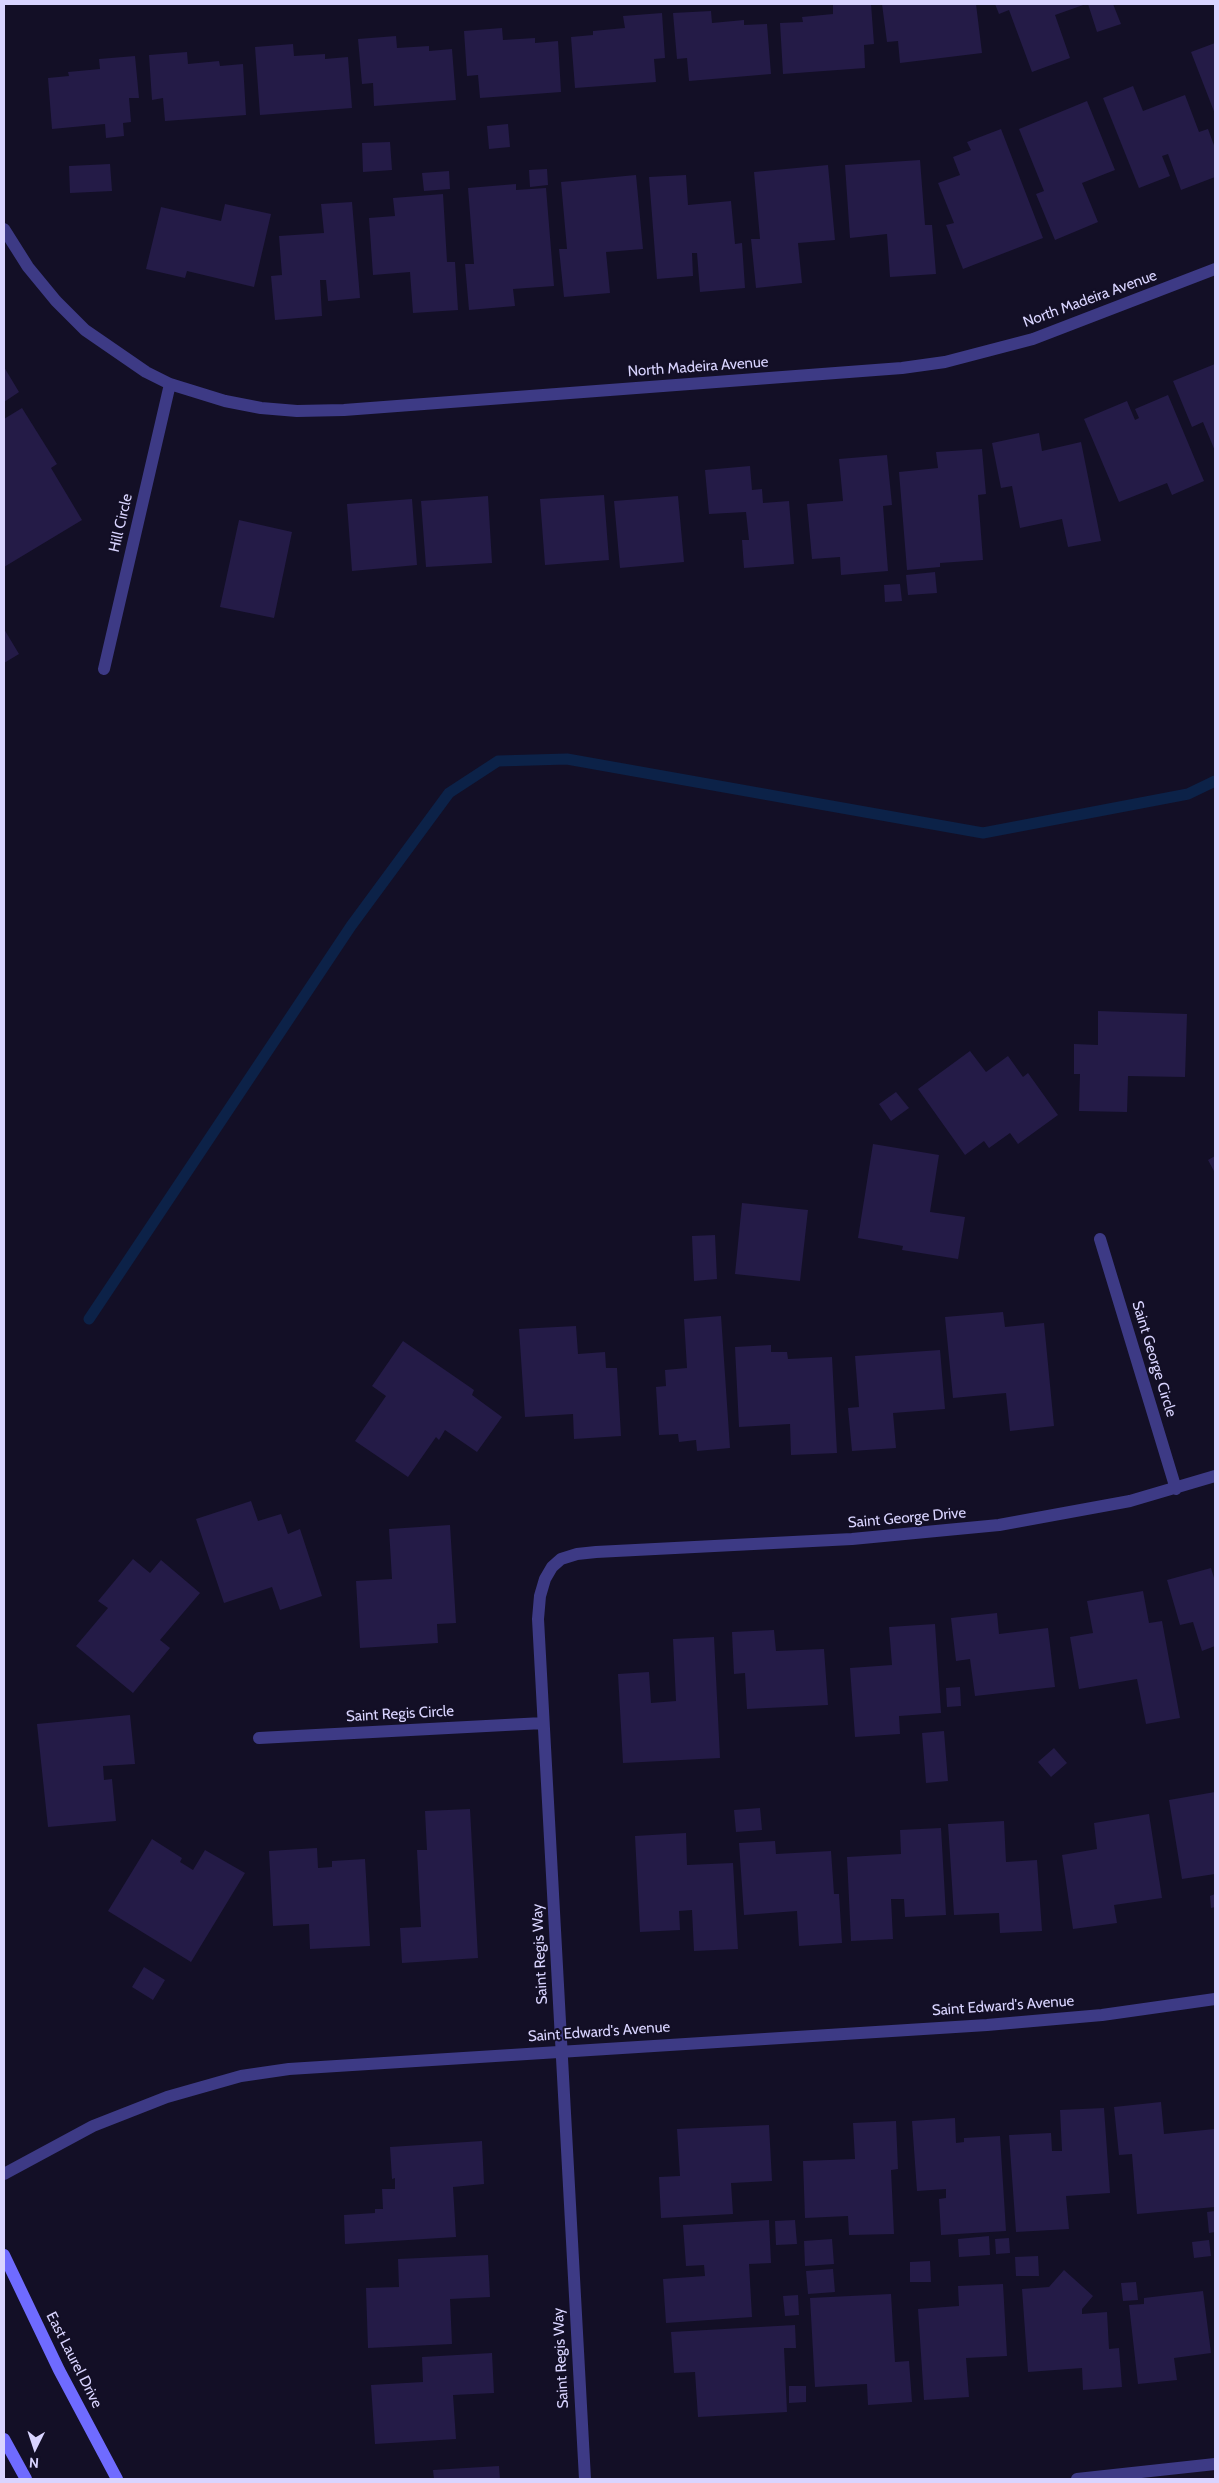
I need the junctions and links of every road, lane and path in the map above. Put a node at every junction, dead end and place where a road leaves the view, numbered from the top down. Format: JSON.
{"nodes":[{"id":1,"x":4,"y":229,"type":"edge"},
{"id":2,"x":1215,"y":269,"type":"edge"},
{"id":3,"x":170,"y":384,"type":"junction"},
{"id":4,"x":104,"y":669,"type":"dead end"},
{"id":5,"x":1100,"y":1239,"type":"dead end"},
{"id":6,"x":1215,"y":1476,"type":"edge"},
{"id":7,"x":1176,"y":1488,"type":"junction"},
{"id":8,"x":596,"y":1552,"type":"joint"},
{"id":9,"x":543,"y":1723,"type":"junction"},
{"id":10,"x":259,"y":1738,"type":"dead end"},
{"id":11,"x":1215,"y":1999,"type":"edge"},
{"id":12,"x":562,"y":2051,"type":"junction"},
{"id":13,"x":4,"y":2174,"type":"edge"},
{"id":14,"x":4,"y":2255,"type":"edge"},
{"id":15,"x":4,"y":2439,"type":"edge"},
{"id":16,"x":1215,"y":2464,"type":"edge"},
{"id":17,"x":26,"y":2479,"type":"edge"},
{"id":18,"x":117,"y":2479,"type":"edge"},
{"id":19,"x":584,"y":2479,"type":"edge"},
{"id":20,"x":1077,"y":2479,"type":"edge"}],
"edges":[{"from":1,"to":3,"type":"street","name":"North Madeira Avenue"},
{"from":2,"to":3,"type":"street","name":"North Madeira Avenue"},
{"from":3,"to":4,"type":"street","name":"Hill Circle"},
{"from":5,"to":7,"type":"street","name":"Saint George Circle"},
{"from":6,"to":7,"type":"street","name":"Saint George Drive"},
{"from":7,"to":8,"type":"street","name":"Saint George Drive"},
{"from":8,"to":9,"type":"street","name":"Saint Regis Way"},
{"from":9,"to":10,"type":"street","name":"Saint Regis Circle"},
{"from":9,"to":12,"type":"street","name":"Saint Regis Way"},
{"from":11,"to":12,"type":"street","name":"Saint Edward's Avenue"},
{"from":12,"to":13,"type":"street","name":"Saint Edward's Avenue"},
{"from":12,"to":19,"type":"street","name":"Saint Regis Way"},
{"from":14,"to":18,"type":"main road","name":"East Laurel Drive"},
{"from":15,"to":17,"type":"main road"},
{"from":16,"to":20,"type":"street"}]}
